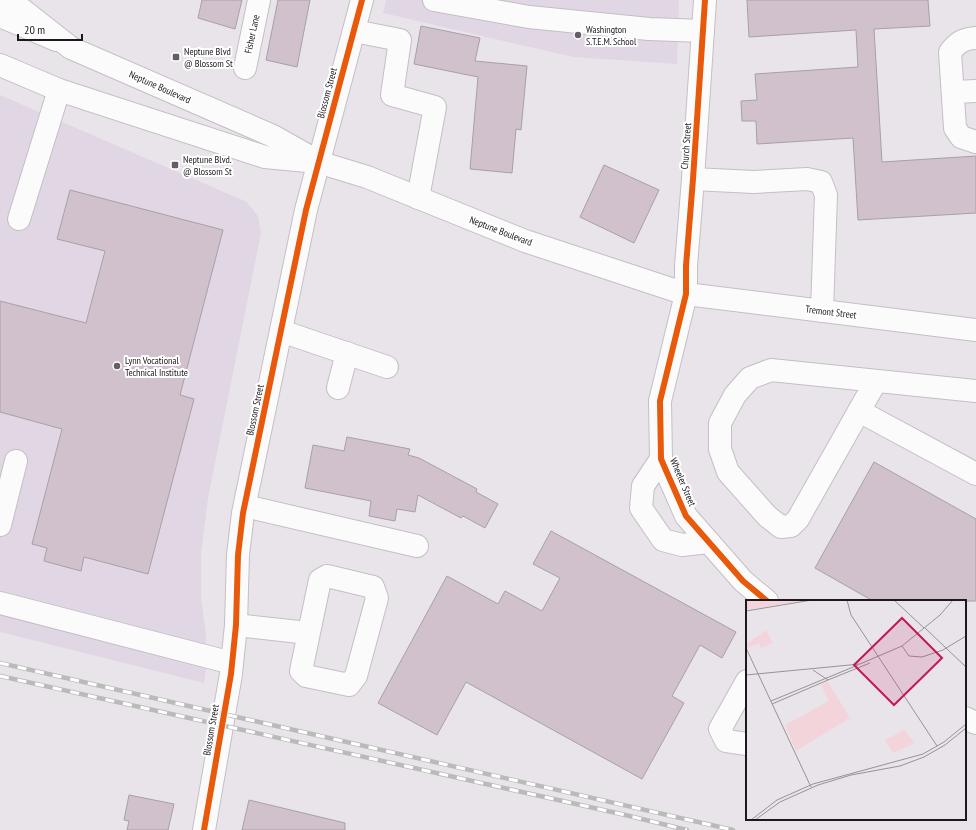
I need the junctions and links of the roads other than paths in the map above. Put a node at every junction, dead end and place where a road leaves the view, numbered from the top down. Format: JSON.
{"nodes":[{"id":1,"x":10,"y":0,"type":"edge"},
{"id":2,"x":259,"y":0,"type":"edge"},
{"id":3,"x":362,"y":0,"type":"edge"},
{"id":4,"x":434,"y":0,"type":"edge"},
{"id":5,"x":705,"y":0,"type":"edge"},
{"id":6,"x":0,"y":16,"type":"edge"},
{"id":7,"x":354,"y":31,"type":"junction"},
{"id":8,"x":703,"y":31,"type":"junction"},
{"id":9,"x":976,"y":38,"type":"edge"},
{"id":10,"x":71,"y":48,"type":"junction"},
{"id":11,"x":0,"y":65,"type":"edge"},
{"id":12,"x":245,"y":68,"type":"dead end"},
{"id":13,"x":59,"y":90,"type":"junction"},
{"id":14,"x":976,"y":91,"type":"edge"},
{"id":15,"x":953,"y":92,"type":"junction"},
{"id":16,"x":976,"y":142,"type":"edge"},
{"id":17,"x":318,"y":162,"type":"junction"},
{"id":18,"x":694,"y":179,"type":"junction"},
{"id":19,"x":418,"y":198,"type":"junction"},
{"id":20,"x":19,"y":219,"type":"dead end"},
{"id":21,"x":686,"y":294,"type":"junction"},
{"id":22,"x":822,"y":312,"type":"junction"},
{"id":23,"x":976,"y":330,"type":"edge"},
{"id":24,"x":281,"y":331,"type":"junction"},
{"id":25,"x":347,"y":354,"type":"junction"},
{"id":26,"x":387,"y":367,"type":"dead end"},
{"id":27,"x":876,"y":381,"type":"junction"},
{"id":28,"x":338,"y":388,"type":"dead end"},
{"id":29,"x":976,"y":391,"type":"edge"},
{"id":30,"x":859,"y":411,"type":"junction"},
{"id":31,"x":661,"y":459,"type":"junction"},
{"id":32,"x":16,"y":462,"type":"dead end"},
{"id":33,"x":976,"y":474,"type":"edge"},
{"id":34,"x":245,"y":506,"type":"junction"},
{"id":35,"x":0,"y":525,"type":"edge"},
{"id":36,"x":709,"y":542,"type":"junction"},
{"id":37,"x":417,"y":546,"type":"dead end"},
{"id":38,"x":766,"y":600,"type":"edge"},
{"id":39,"x":0,"y":602,"type":"edge"},
{"id":40,"x":0,"y":615,"type":"edge"},
{"id":41,"x":236,"y":625,"type":"junction"},
{"id":42,"x":308,"y":634,"type":"junction"},
{"id":43,"x":231,"y":669,"type":"junction"},
{"id":44,"x":746,"y":683,"type":"edge"},
{"id":45,"x":966,"y":718,"type":"edge"},
{"id":46,"x":976,"y":723,"type":"edge"},
{"id":47,"x":746,"y":744,"type":"edge"},
{"id":48,"x":204,"y":830,"type":"edge"}],
"edges":[{"from":1,"to":10,"type":"main road"},
{"from":2,"to":12,"type":"main road","name":"Fisher Lane"},
{"from":3,"to":7,"type":"main road","name":"Blossom Street"},
{"from":4,"to":8,"type":"main road"},
{"from":5,"to":8,"type":"main road","name":"Church Street"},
{"from":6,"to":10,"type":"main road","name":"Neptune Boulevard"},
{"from":7,"to":17,"type":"main road","name":"Blossom Street"},
{"from":7,"to":19,"type":"main road"},
{"from":8,"to":18,"type":"main road","name":"Church Street"},
{"from":9,"to":15,"type":"main road"},
{"from":10,"to":17,"type":"main road","name":"Neptune Boulevard"},
{"from":11,"to":13,"type":"main road","name":"Neptune Boulevard"},
{"from":13,"to":17,"type":"main road","name":"Neptune Boulevard"},
{"from":13,"to":20,"type":"main road"},
{"from":14,"to":15,"type":"main road"},
{"from":15,"to":16,"type":"main road"},
{"from":17,"to":19,"type":"main road","name":"Neptune Boulevard"},
{"from":17,"to":24,"type":"main road","name":"Blossom Street"},
{"from":18,"to":21,"type":"main road","name":"Church Street"},
{"from":18,"to":22,"type":"main road"},
{"from":19,"to":21,"type":"main road","name":"Neptune Boulevard"},
{"from":21,"to":22,"type":"main road","name":"Tremont Street"},
{"from":21,"to":31,"type":"main road","name":"Wheeler Street"},
{"from":22,"to":23,"type":"main road","name":"Tremont Street"},
{"from":24,"to":25,"type":"main road"},
{"from":24,"to":34,"type":"main road","name":"Blossom Street"},
{"from":25,"to":26,"type":"main road"},
{"from":25,"to":28,"type":"main road"},
{"from":27,"to":29,"type":"main road"},
{"from":27,"to":30,"type":"main road"},
{"from":27,"to":30,"type":"main road"},
{"from":30,"to":33,"type":"main road"},
{"from":31,"to":36,"type":"main road","name":"Wheeler Street"},
{"from":31,"to":36,"type":"main road"},
{"from":32,"to":35,"type":"main road"},
{"from":34,"to":37,"type":"main road"},
{"from":34,"to":41,"type":"main road","name":"Blossom Street"},
{"from":36,"to":38,"type":"main road","name":"Wheeler Street"},
{"from":39,"to":43,"type":"main road"},
{"from":40,"to":43,"type":"main road"},
{"from":41,"to":42,"type":"main road"},
{"from":41,"to":43,"type":"main road","name":"Blossom Street"},
{"from":42,"to":42,"type":"main road"},
{"from":43,"to":48,"type":"main road","name":"Blossom Street"},
{"from":44,"to":47,"type":"main road"},
{"from":45,"to":46,"type":"main road"}]}
